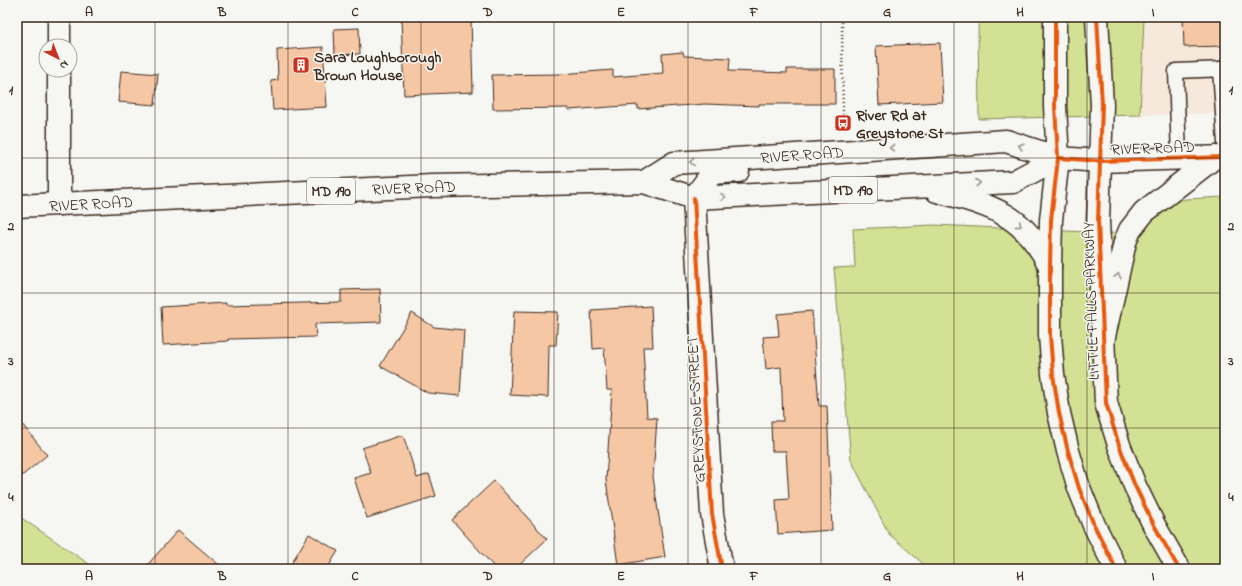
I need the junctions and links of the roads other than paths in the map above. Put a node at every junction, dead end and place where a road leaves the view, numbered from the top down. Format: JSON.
{"nodes":[{"id":1,"x":59,"y":17,"type":"edge"},
{"id":2,"x":1055,"y":17,"type":"edge"},
{"id":3,"x":1097,"y":17,"type":"edge"},
{"id":4,"x":59,"y":38,"type":"edge"},
{"id":5,"x":1223,"y":69,"type":"edge"},
{"id":6,"x":59,"y":78,"type":"edge"},
{"id":7,"x":836,"y":151,"type":"junction"},
{"id":8,"x":1222,"y":152,"type":"edge"},
{"id":9,"x":1058,"y":158,"type":"junction"},
{"id":10,"x":1179,"y":158,"type":"junction"},
{"id":11,"x":1100,"y":161,"type":"junction"},
{"id":12,"x":644,"y":182,"type":"junction"},
{"id":13,"x":918,"y":186,"type":"junction"},
{"id":14,"x":694,"y":198,"type":"junction"},
{"id":15,"x":59,"y":204,"type":"junction"},
{"id":16,"x":17,"y":206,"type":"edge"},
{"id":17,"x":1050,"y":266,"type":"junction"},
{"id":18,"x":1103,"y":342,"type":"junction"},
{"id":19,"x":722,"y":569,"type":"edge"},
{"id":20,"x":1116,"y":569,"type":"edge"},
{"id":21,"x":1179,"y":569,"type":"edge"}],
"edges":[{"from":1,"to":4,"type":"main road"},
{"from":2,"to":9,"type":"main road"},
{"from":3,"to":11,"type":"main road","name":"LITTLE FALLS PARKWAY"},
{"from":5,"to":8,"type":"lane"},
{"from":5,"to":10,"type":"lane"},
{"from":6,"to":15,"type":"main road"},
{"from":9,"to":7,"type":"main road","name":"RIVER ROAD","one_way":true},
{"from":7,"to":12,"type":"main road","name":"RIVER ROAD","one_way":true},
{"from":7,"to":14,"type":"main road"},
{"from":8,"to":10,"type":"main road","name":"RIVER ROAD"},
{"from":18,"to":8,"type":"main road","one_way":true},
{"from":9,"to":11,"type":"main road","name":"RIVER ROAD"},
{"from":13,"to":9,"type":"main road","name":"RIVER ROAD","number":"MD 190","one_way":true},
{"from":9,"to":17,"type":"main road"},
{"from":10,"to":11,"type":"main road","name":"RIVER ROAD"},
{"from":11,"to":18,"type":"main road","name":"LITTLE FALLS PARKWAY"},
{"from":12,"to":14,"type":"main road","name":"RIVER ROAD","number":"MD 190"},
{"from":12,"to":15,"type":"main road","name":"RIVER ROAD","number":"MD 190"},
{"from":14,"to":13,"type":"main road","name":"RIVER ROAD","number":"MD 190","one_way":true},
{"from":13,"to":17,"type":"main road","one_way":true},
{"from":14,"to":19,"type":"main road","name":"GREYSTONE STREET"},
{"from":15,"to":16,"type":"main road","name":"RIVER ROAD","number":"MD 190"},
{"from":17,"to":20,"type":"main road"},
{"from":18,"to":21,"type":"main road","name":"LITTLE FALLS PARKWAY"}]}
